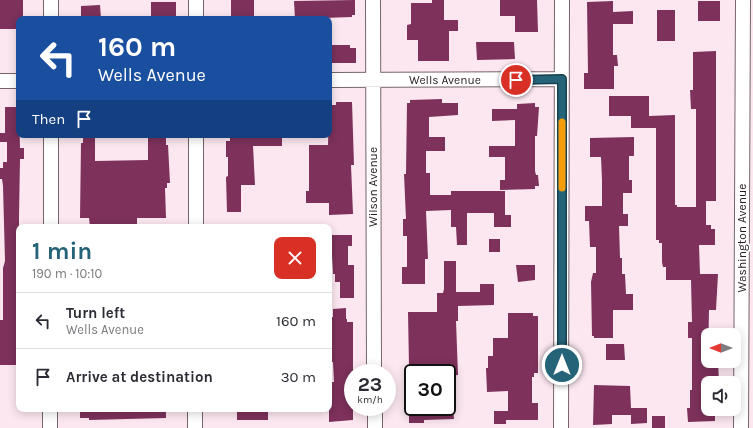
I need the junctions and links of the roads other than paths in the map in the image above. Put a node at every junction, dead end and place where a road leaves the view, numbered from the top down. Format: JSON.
{"nodes":[{"id":1,"x":51,"y":0,"type":"edge"},
{"id":2,"x":196,"y":0,"type":"edge"},
{"id":3,"x":373,"y":0,"type":"edge"},
{"id":4,"x":562,"y":0,"type":"edge"},
{"id":5,"x":743,"y":0,"type":"edge"},
{"id":6,"x":51,"y":16,"type":"edge"},
{"id":7,"x":196,"y":16,"type":"edge"},
{"id":8,"x":748,"y":77,"type":"edge"},
{"id":9,"x":562,"y":79,"type":"junction"},
{"id":10,"x":332,"y":80,"type":"edge"},
{"id":11,"x":373,"y":80,"type":"junction"},
{"id":12,"x":16,"y":81,"type":"edge"},
{"id":13,"x":0,"y":82,"type":"edge"},
{"id":14,"x":51,"y":138,"type":"edge"},
{"id":15,"x":196,"y":138,"type":"edge"},
{"id":16,"x":51,"y":224,"type":"edge"},
{"id":17,"x":196,"y":224,"type":"edge"},
{"id":18,"x":374,"y":364,"type":"edge"},
{"id":19,"x":50,"y":412,"type":"edge"},
{"id":20,"x":195,"y":412,"type":"edge"},
{"id":21,"x":375,"y":416,"type":"edge"},
{"id":22,"x":50,"y":428,"type":"edge"},
{"id":23,"x":195,"y":428,"type":"edge"},
{"id":24,"x":375,"y":428,"type":"edge"},
{"id":25,"x":562,"y":428,"type":"edge"},
{"id":26,"x":741,"y":428,"type":"edge"}],
"edges":[{"from":1,"to":6,"type":"street"},
{"from":2,"to":7,"type":"street"},
{"from":3,"to":11,"type":"street","name":"Wilson Avenue"},
{"from":4,"to":9,"type":"street"},
{"from":5,"to":8,"type":"street","name":"Washington Avenue"},
{"from":8,"to":26,"type":"street","name":"Washington Avenue"},
{"from":9,"to":11,"type":"street","name":"Wells Avenue"},
{"from":9,"to":25,"type":"street"},
{"from":10,"to":11,"type":"street","name":"Wells Avenue"},
{"from":11,"to":18,"type":"street","name":"Wilson Avenue"},
{"from":12,"to":13,"type":"street"},
{"from":14,"to":16,"type":"street"},
{"from":15,"to":17,"type":"street"},
{"from":19,"to":22,"type":"street"},
{"from":20,"to":23,"type":"street"},
{"from":21,"to":24,"type":"street"}]}
